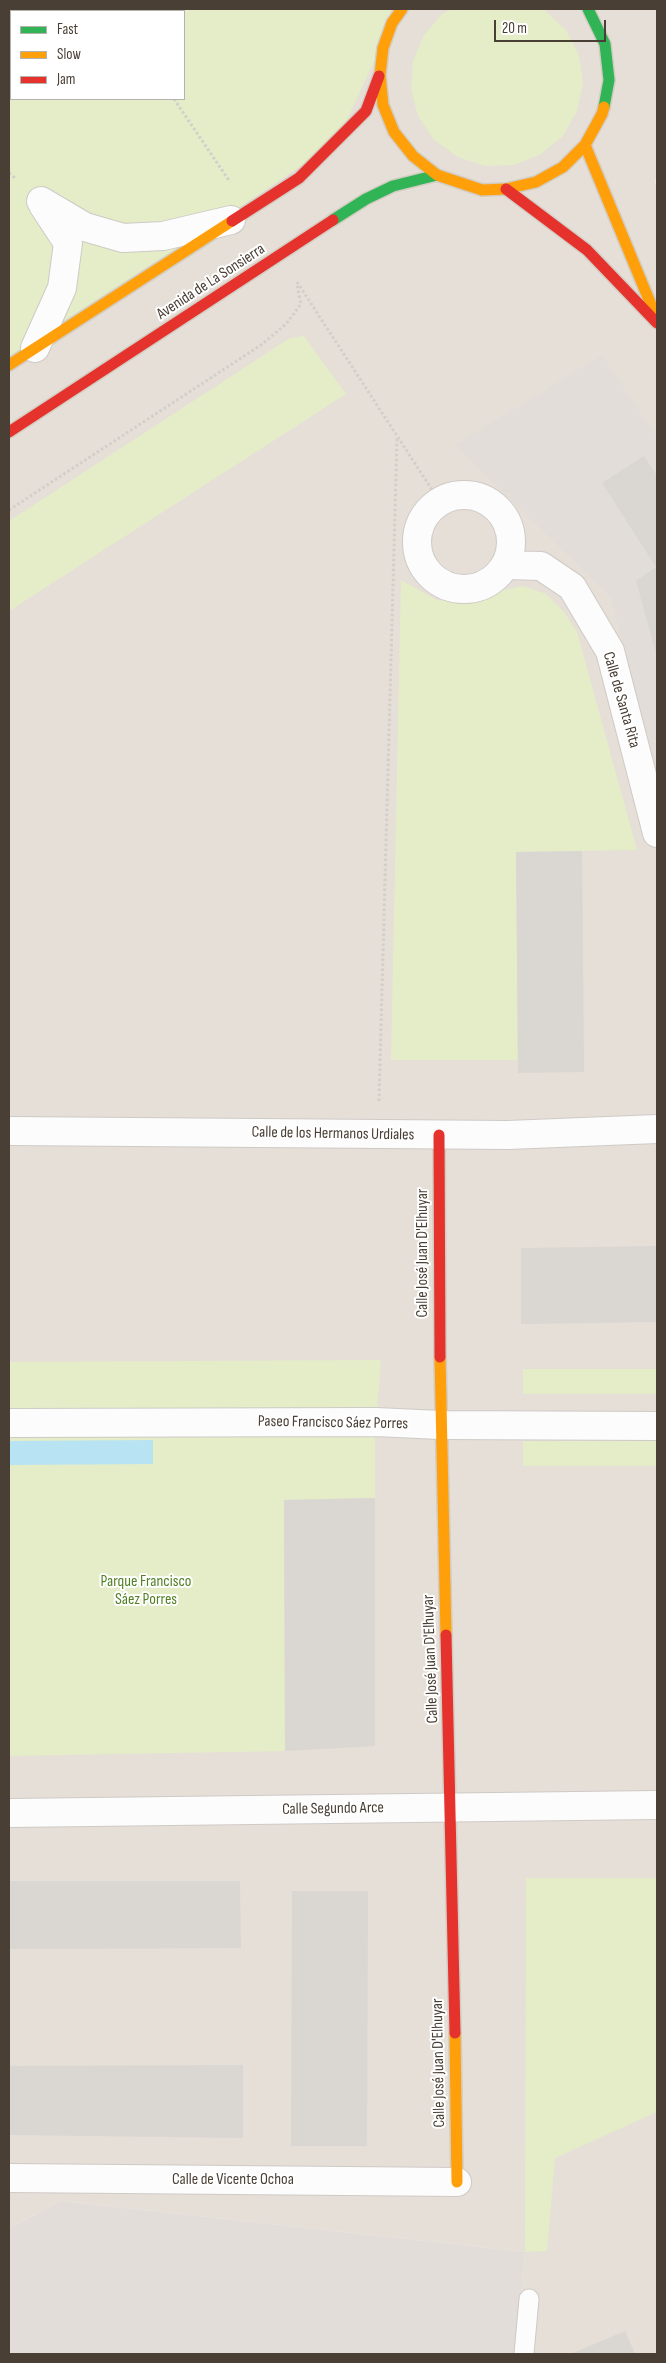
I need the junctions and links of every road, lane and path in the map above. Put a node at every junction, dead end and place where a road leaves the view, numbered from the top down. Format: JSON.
{"nodes":[{"id":1,"x":77,"y":9,"type":"edge"},
{"id":2,"x":390,"y":9,"type":"edge"},
{"id":3,"x":402,"y":9,"type":"edge"},
{"id":4,"x":588,"y":9,"type":"edge"},
{"id":5,"x":70,"y":10,"type":"edge"},
{"id":6,"x":392,"y":23,"type":"junction"},
{"id":7,"x":380,"y":74,"type":"junction"},
{"id":8,"x":175,"y":100,"type":"edge"},
{"id":9,"x":585,"y":145,"type":"junction"},
{"id":10,"x":437,"y":175,"type":"junction"},
{"id":11,"x":506,"y":189,"type":"junction"},
{"id":12,"x":242,"y":214,"type":"junction"},
{"id":13,"x":657,"y":322,"type":"edge"},
{"id":14,"x":35,"y":348,"type":"junction"},
{"id":15,"x":9,"y":365,"type":"edge"},
{"id":16,"x":9,"y":432,"type":"edge"},
{"id":17,"x":397,"y":438,"type":"junction"},
{"id":18,"x":440,"y":502,"type":"junction"},
{"id":19,"x":9,"y":510,"type":"edge"},
{"id":20,"x":505,"y":565,"type":"junction"},
{"id":21,"x":657,"y":833,"type":"edge"},
{"id":22,"x":657,"y":1129,"type":"edge"},
{"id":23,"x":9,"y":1131,"type":"edge"},
{"id":24,"x":378,"y":1134,"type":"junction"},
{"id":25,"x":439,"y":1135,"type":"junction"},
{"id":26,"x":9,"y":1423,"type":"edge"},
{"id":27,"x":440,"y":1425,"type":"junction"},
{"id":28,"x":657,"y":1426,"type":"edge"},
{"id":29,"x":657,"y":1805,"type":"edge"},
{"id":30,"x":451,"y":1807,"type":"junction"},
{"id":31,"x":9,"y":1813,"type":"edge"},
{"id":32,"x":9,"y":2178,"type":"edge"},
{"id":33,"x":457,"y":2182,"type":"joint"},
{"id":34,"x":529,"y":2299,"type":"dead end"},
{"id":35,"x":524,"y":2354,"type":"edge"}],
"edges":[{"from":1,"to":5,"type":"path"},
{"from":2,"to":6,"type":"main road"},
{"from":3,"to":6,"type":"main road"},
{"from":4,"to":9,"type":"main road"},
{"from":6,"to":7,"type":"main road"},
{"from":7,"to":10,"type":"main road"},
{"from":7,"to":12,"type":"main road"},
{"from":8,"to":12,"type":"path"},
{"from":9,"to":11,"type":"main road"},
{"from":9,"to":13,"type":"main road"},
{"from":10,"to":11,"type":"main road"},
{"from":10,"to":16,"type":"main road","name":"Avenida de La Sonsierra"},
{"from":11,"to":13,"type":"main road"},
{"from":12,"to":14,"type":"main road"},
{"from":12,"to":14,"type":"street"},
{"from":14,"to":15,"type":"main road"},
{"from":17,"to":18,"type":"path"},
{"from":17,"to":19,"type":"path"},
{"from":17,"to":24,"type":"path"},
{"from":18,"to":20,"type":"street"},
{"from":18,"to":20,"type":"street"},
{"from":20,"to":21,"type":"street","name":"Calle de Santa Rita"},
{"from":22,"to":25,"type":"street","name":"Calle de los Hermanos Urdiales"},
{"from":23,"to":24,"type":"street","name":"Calle de los Hermanos Urdiales"},
{"from":24,"to":25,"type":"street","name":"Calle de los Hermanos Urdiales"},
{"from":25,"to":27,"type":"main road","name":"Calle José Juan D'Elhuyar"},
{"from":26,"to":27,"type":"street","name":"Paseo Francisco Sáez Porres"},
{"from":27,"to":28,"type":"street","name":"Paseo Francisco Sáez Porres"},
{"from":27,"to":30,"type":"main road","name":"Calle José Juan D'Elhuyar"},
{"from":29,"to":30,"type":"street","name":"Calle Segundo Arce"},
{"from":30,"to":31,"type":"street","name":"Calle Segundo Arce"},
{"from":30,"to":33,"type":"main road","name":"Calle José Juan D'Elhuyar"},
{"from":32,"to":33,"type":"street","name":"Calle de Vicente Ochoa"},
{"from":34,"to":35,"type":"lane"}]}
